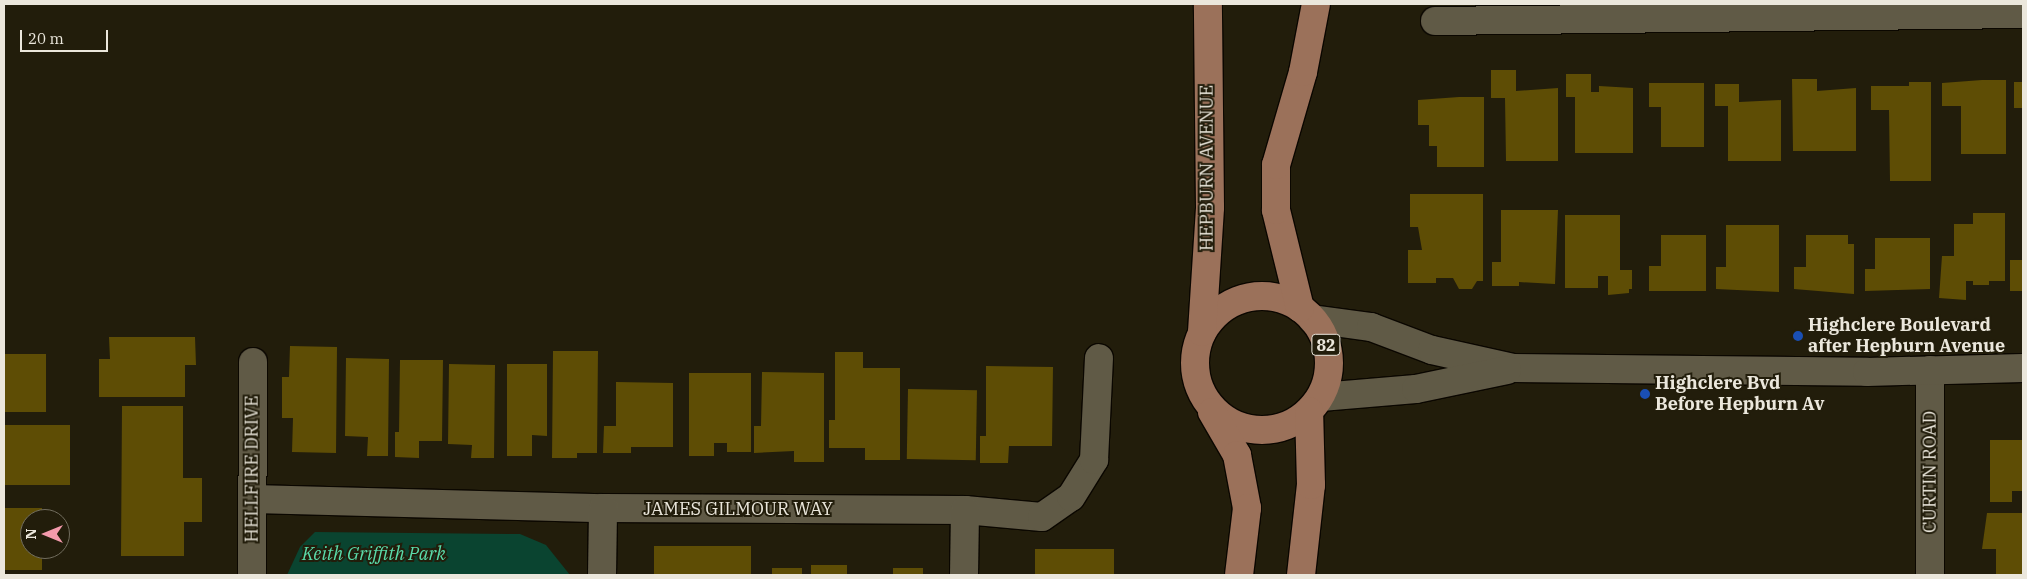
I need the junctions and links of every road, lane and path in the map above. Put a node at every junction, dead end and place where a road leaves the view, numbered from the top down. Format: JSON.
{"nodes":[{"id":1,"x":1208,"y":4,"type":"edge"},
{"id":2,"x":1316,"y":4,"type":"edge"},
{"id":3,"x":1710,"y":10,"type":"edge"},
{"id":4,"x":2023,"y":14,"type":"edge"},
{"id":5,"x":1435,"y":22,"type":"dead end"},
{"id":6,"x":1306,"y":313,"type":"junction"},
{"id":7,"x":1202,"y":332,"type":"junction"},
{"id":8,"x":1099,"y":358,"type":"dead end"},
{"id":9,"x":253,"y":362,"type":"dead end"},
{"id":10,"x":1513,"y":368,"type":"junction"},
{"id":11,"x":2023,"y":368,"type":"edge"},
{"id":12,"x":1930,"y":370,"type":"junction"},
{"id":13,"x":1315,"y":404,"type":"junction"},
{"id":14,"x":1208,"y":405,"type":"junction"},
{"id":15,"x":253,"y":499,"type":"junction"},
{"id":16,"x":603,"y":508,"type":"junction"},
{"id":17,"x":965,"y":510,"type":"junction"},
{"id":18,"x":252,"y":575,"type":"edge"},
{"id":19,"x":602,"y":575,"type":"edge"},
{"id":20,"x":964,"y":575,"type":"edge"},
{"id":21,"x":1239,"y":575,"type":"edge"},
{"id":22,"x":1301,"y":575,"type":"edge"},
{"id":23,"x":1930,"y":575,"type":"edge"}],
"edges":[{"from":1,"to":7,"type":"main road","name":"HEPBURN AVENUE","number":"82"},
{"from":2,"to":6,"type":"main road","number":"82"},
{"from":3,"to":4,"type":"street"},
{"from":3,"to":5,"type":"street"},
{"from":6,"to":7,"type":"main road","name":"HEPBURN AVENUE","number":"82"},
{"from":6,"to":10,"type":"street"},
{"from":6,"to":13,"type":"main road","number":"82"},
{"from":7,"to":14,"type":"main road","name":"HEPBURN AVENUE","number":"82"},
{"from":8,"to":17,"type":"street","name":"JAMES GILMOUR WAY"},
{"from":9,"to":15,"type":"street","name":"HELLFIRE DRIVE"},
{"from":10,"to":12,"type":"street"},
{"from":10,"to":13,"type":"street"},
{"from":11,"to":12,"type":"street"},
{"from":12,"to":23,"type":"street","name":"CURTIN ROAD"},
{"from":13,"to":14,"type":"main road","name":"HEPBURN AVENUE","number":"82"},
{"from":13,"to":22,"type":"main road","number":"82"},
{"from":14,"to":21,"type":"main road","name":"HEPBURN AVENUE","number":"82"},
{"from":15,"to":16,"type":"street","name":"JAMES GILMOUR WAY"},
{"from":15,"to":18,"type":"street","name":"HELLFIRE DRIVE"},
{"from":16,"to":17,"type":"street","name":"JAMES GILMOUR WAY"},
{"from":16,"to":19,"type":"street"},
{"from":17,"to":20,"type":"street"}]}
